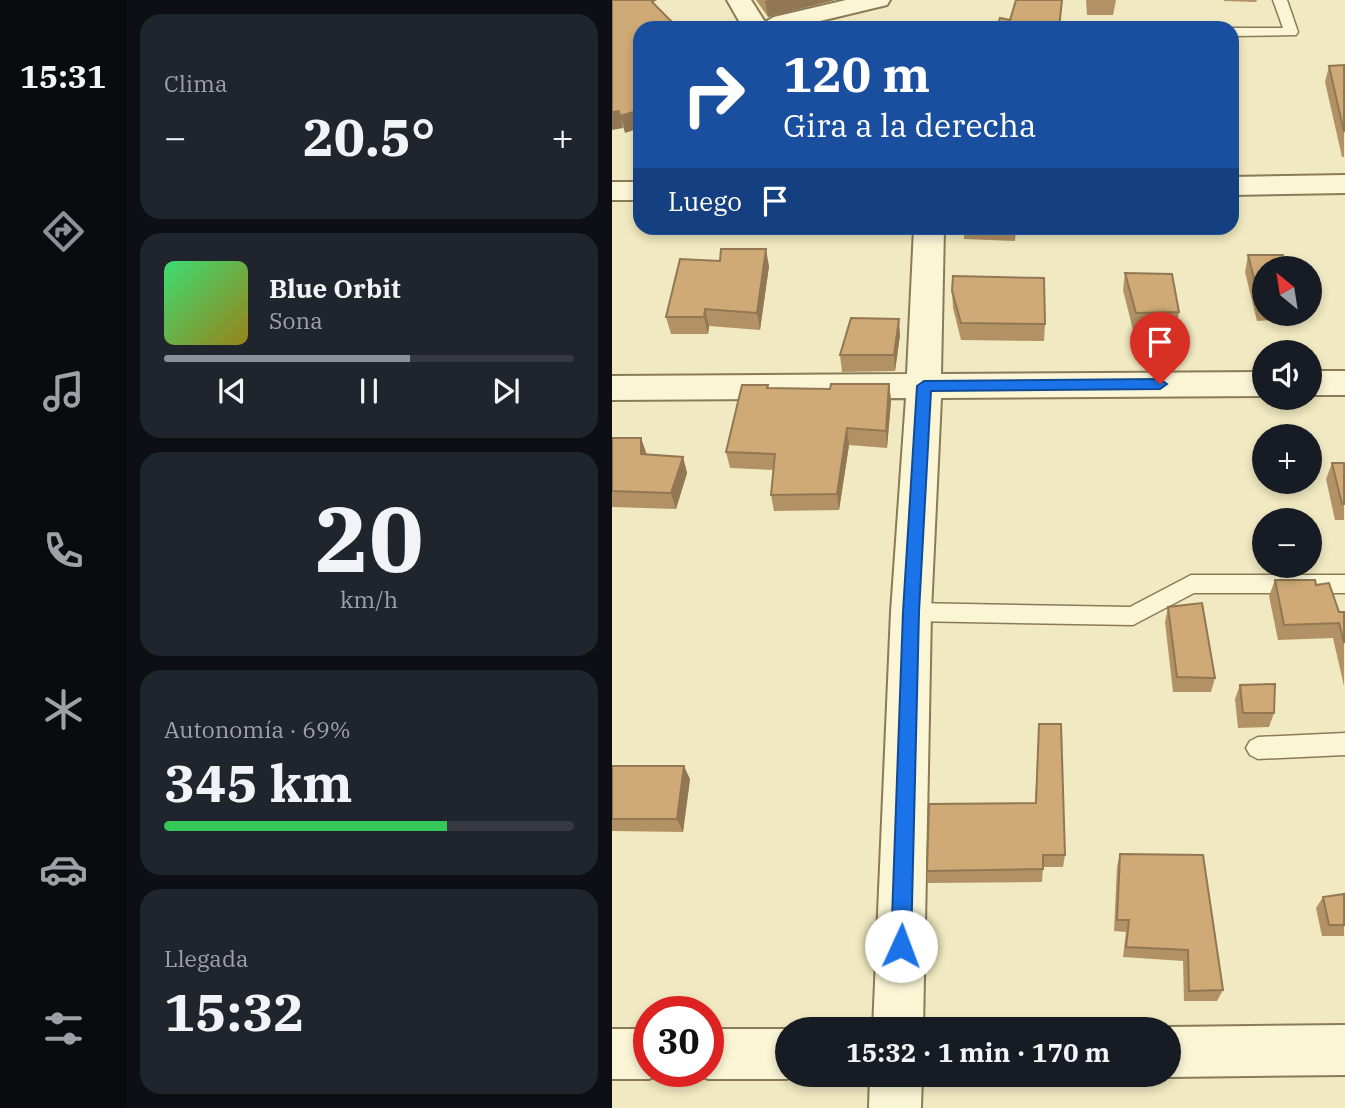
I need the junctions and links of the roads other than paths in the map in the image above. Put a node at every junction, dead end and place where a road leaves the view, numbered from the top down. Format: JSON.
{"nodes":[{"id":1,"x":739,"y":0,"type":"edge"},
{"id":2,"x":878,"y":0,"type":"edge"},
{"id":3,"x":1280,"y":0,"type":"edge"},
{"id":4,"x":752,"y":21,"type":"edge"},
{"id":5,"x":788,"y":21,"type":"edge"},
{"id":6,"x":1239,"y":32,"type":"edge"},
{"id":7,"x":1345,"y":184,"type":"edge"},
{"id":8,"x":1239,"y":186,"type":"edge"},
{"id":9,"x":612,"y":191,"type":"edge"},
{"id":10,"x":633,"y":191,"type":"edge"},
{"id":11,"x":929,"y":235,"type":"edge"},
{"id":12,"x":1322,"y":383,"type":"edge"},
{"id":13,"x":1345,"y":383,"type":"edge"},
{"id":14,"x":1252,"y":384,"type":"edge"},
{"id":15,"x":924,"y":386,"type":"junction"},
{"id":16,"x":612,"y":388,"type":"edge"},
{"id":17,"x":1345,"y":584,"type":"edge"},
{"id":18,"x":911,"y":612,"type":"junction"},
{"id":19,"x":1345,"y":744,"type":"edge"},
{"id":20,"x":1258,"y":748,"type":"dead end"},
{"id":21,"x":898,"y":1017,"type":"edge"},
{"id":22,"x":1345,"y":1050,"type":"edge"},
{"id":23,"x":1181,"y":1052,"type":"edge"},
{"id":24,"x":612,"y":1054,"type":"edge"},
{"id":25,"x":633,"y":1054,"type":"edge"},
{"id":26,"x":724,"y":1054,"type":"edge"},
{"id":27,"x":775,"y":1054,"type":"edge"},
{"id":28,"x":896,"y":1087,"type":"edge"},
{"id":29,"x":895,"y":1108,"type":"edge"}],
"edges":[{"from":1,"to":4,"type":"street"},
{"from":2,"to":5,"type":"street"},
{"from":3,"to":6,"type":"lane"},
{"from":7,"to":8,"type":"street"},
{"from":9,"to":10,"type":"street"},
{"from":11,"to":15,"type":"street"},
{"from":12,"to":13,"type":"street"},
{"from":14,"to":15,"type":"street"},
{"from":15,"to":16,"type":"street"},
{"from":15,"to":18,"type":"street"},
{"from":17,"to":18,"type":"lane"},
{"from":18,"to":21,"type":"street"},
{"from":19,"to":20,"type":"lane"},
{"from":22,"to":23,"type":"street"},
{"from":24,"to":25,"type":"street"},
{"from":26,"to":27,"type":"street"},
{"from":28,"to":29,"type":"street"}]}
